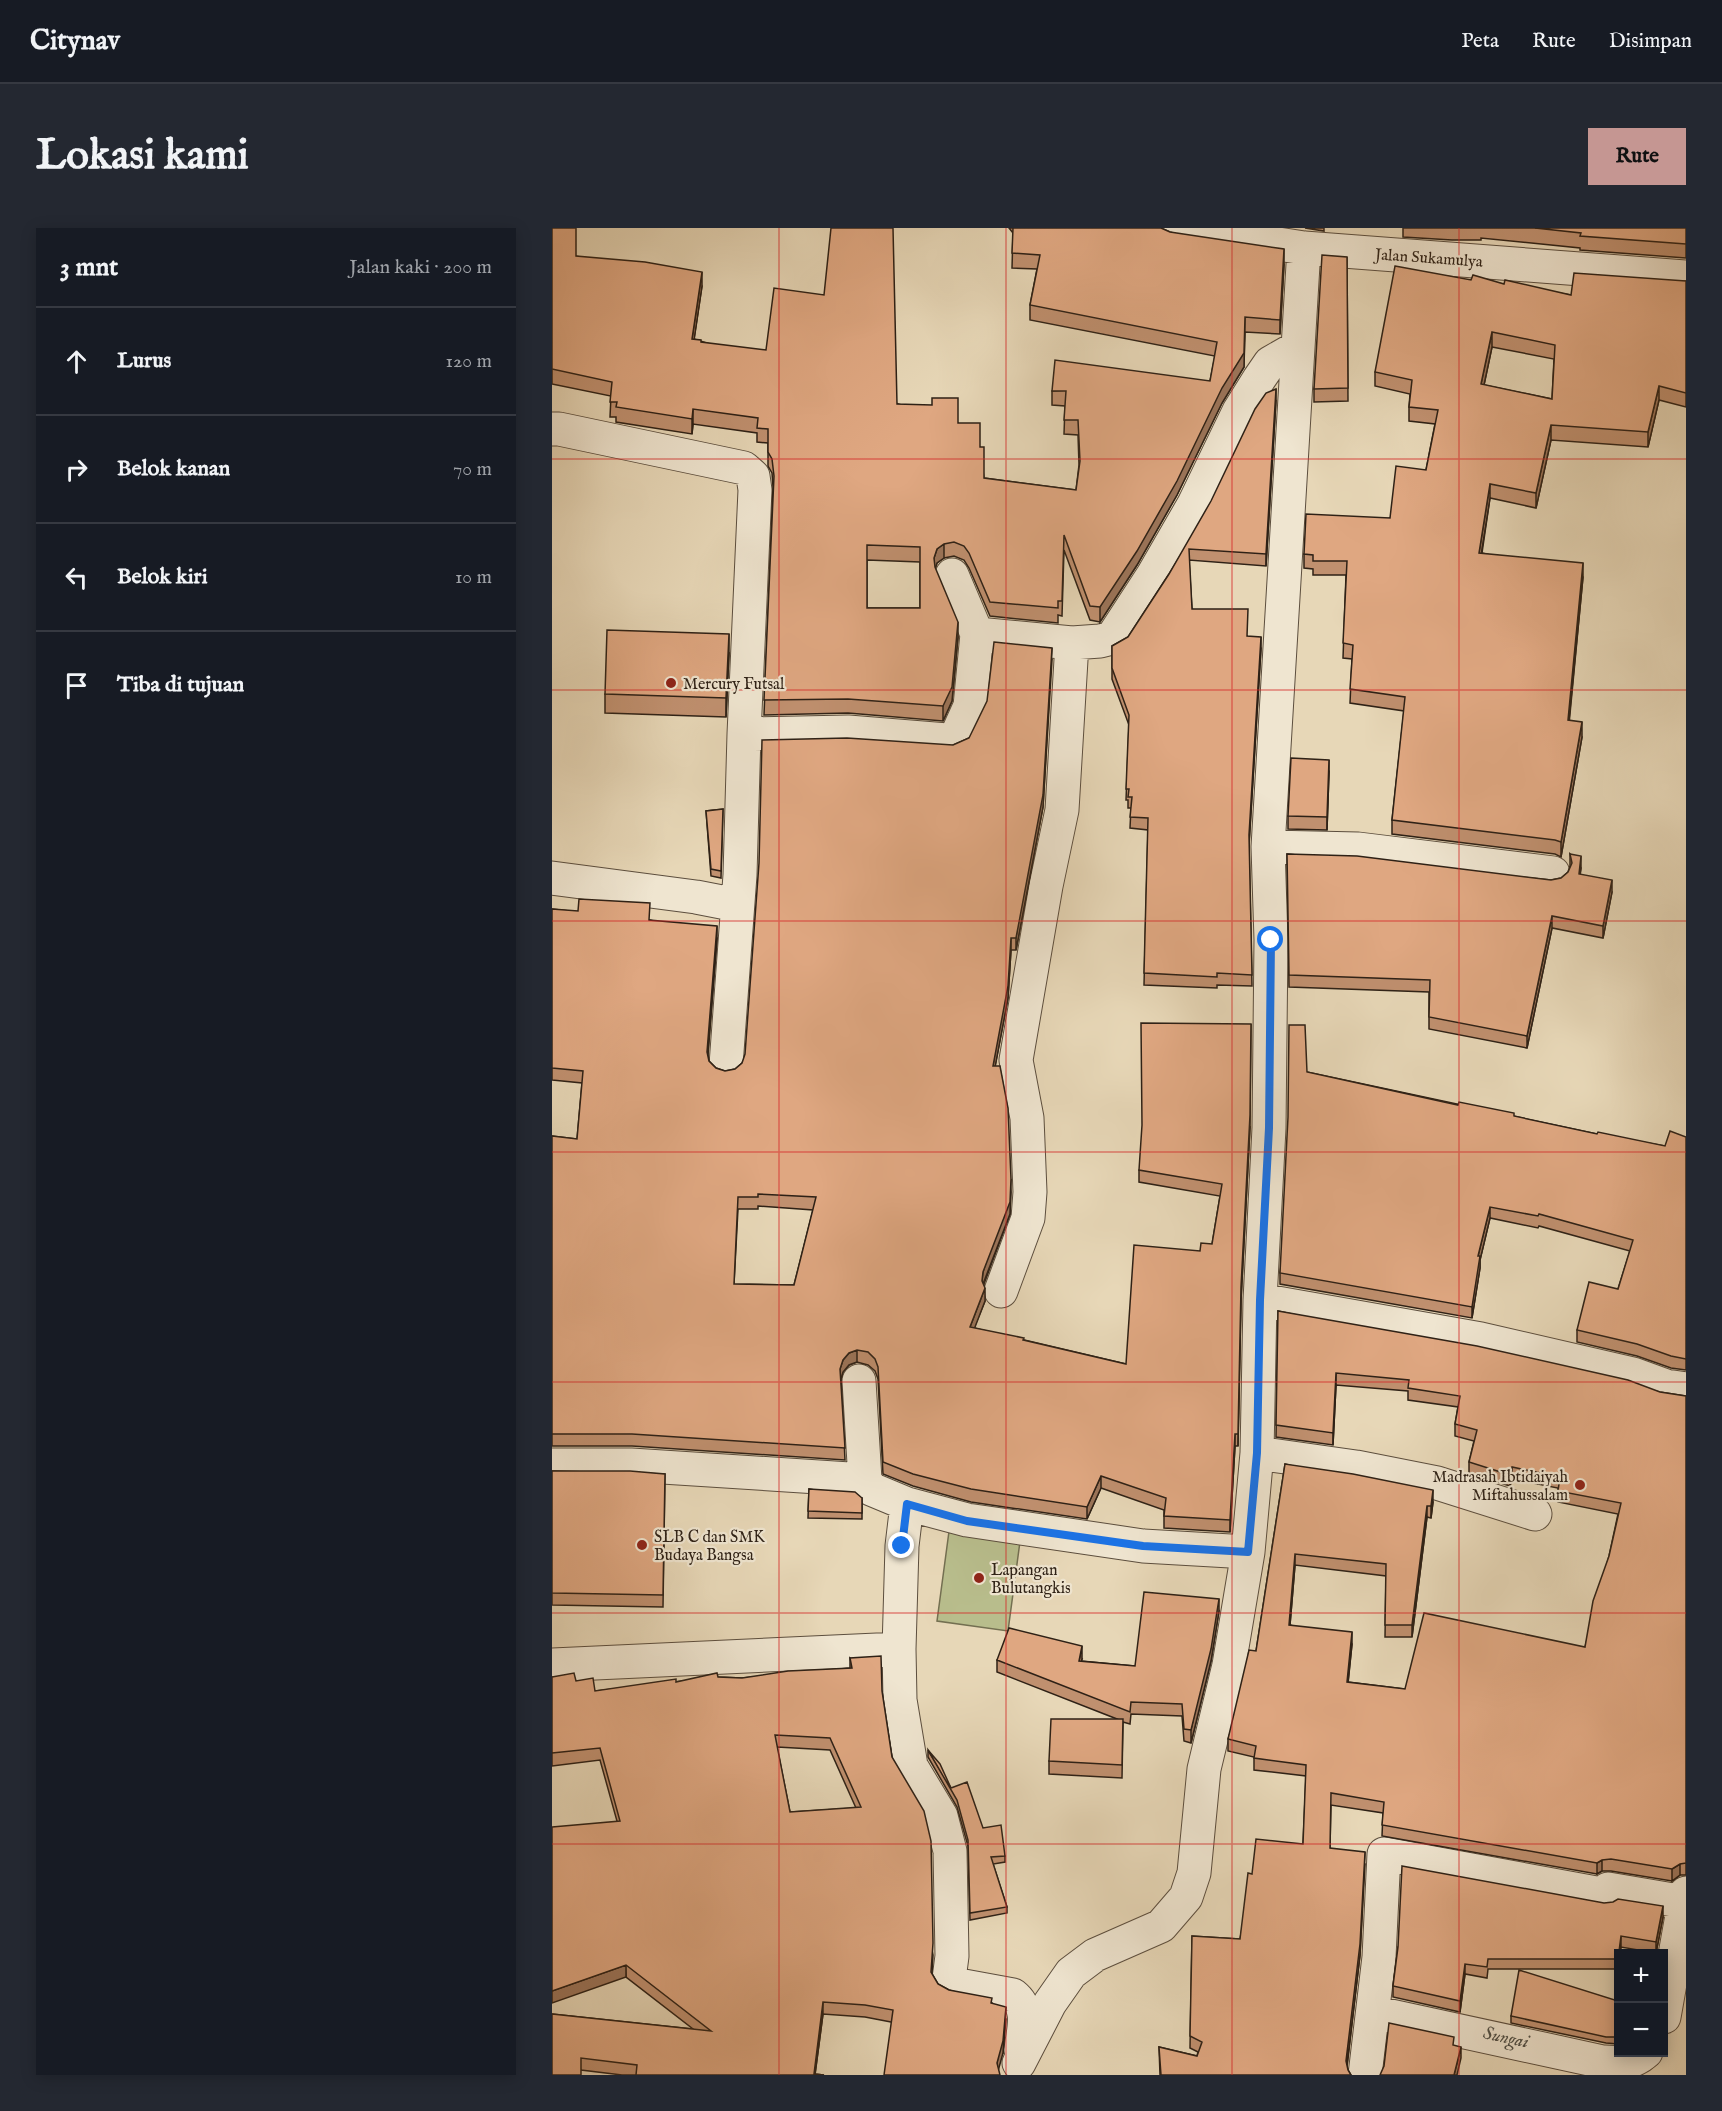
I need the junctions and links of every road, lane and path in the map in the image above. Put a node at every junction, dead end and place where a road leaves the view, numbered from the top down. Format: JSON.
{"nodes":[{"id":1,"x":1173,"y":228,"type":"edge"},
{"id":2,"x":1304,"y":248,"type":"junction"},
{"id":3,"x":1686,"y":277,"type":"edge"},
{"id":4,"x":1298,"y":347,"type":"junction"},
{"id":5,"x":552,"y":429,"type":"edge"},
{"id":6,"x":952,"y":575,"type":"dead end"},
{"id":7,"x":977,"y":634,"type":"junction"},
{"id":8,"x":1072,"y":643,"type":"junction"},
{"id":9,"x":744,"y":734,"type":"junction"},
{"id":10,"x":1268,"y":847,"type":"junction"},
{"id":11,"x":1553,"y":873,"type":"dead end"},
{"id":12,"x":552,"y":878,"type":"edge"},
{"id":13,"x":737,"y":905,"type":"junction"},
{"id":14,"x":726,"y":1065,"type":"dead end"},
{"id":15,"x":1001,"y":1291,"type":"dead end"},
{"id":16,"x":1260,"y":1300,"type":"junction"},
{"id":17,"x":859,"y":1381,"type":"dead end"},
{"id":18,"x":1686,"y":1389,"type":"edge"},
{"id":19,"x":1257,"y":1453,"type":"junction"},
{"id":20,"x":552,"y":1465,"type":"edge"},
{"id":21,"x":865,"y":1480,"type":"junction"},
{"id":22,"x":907,"y":1504,"type":"junction"},
{"id":23,"x":1535,"y":1514,"type":"dead end"},
{"id":24,"x":1248,"y":1552,"type":"junction"},
{"id":25,"x":898,"y":1649,"type":"junction"},
{"id":26,"x":552,"y":1665,"type":"edge"},
{"id":27,"x":1680,"y":1899,"type":"edge"},
{"id":28,"x":1666,"y":2003,"type":"edge"},
{"id":29,"x":1373,"y":2012,"type":"junction"},
{"id":30,"x":1641,"y":2057,"type":"edge"},
{"id":31,"x":1020,"y":2069,"type":"edge"},
{"id":32,"x":1365,"y":2075,"type":"edge"}],
"edges":[{"from":1,"to":2,"type":"street","name":"Jalan Sukamulya"},
{"from":2,"to":3,"type":"street","name":"Jalan Sukamulya"},
{"from":2,"to":4,"type":"street"},
{"from":4,"to":8,"type":"street"},
{"from":4,"to":10,"type":"street"},
{"from":5,"to":9,"type":"street"},
{"from":6,"to":7,"type":"street"},
{"from":7,"to":8,"type":"street"},
{"from":7,"to":9,"type":"street"},
{"from":8,"to":15,"type":"street"},
{"from":9,"to":13,"type":"street"},
{"from":10,"to":11,"type":"street"},
{"from":10,"to":16,"type":"street"},
{"from":12,"to":13,"type":"street"},
{"from":13,"to":14,"type":"street"},
{"from":16,"to":18,"type":"street"},
{"from":16,"to":19,"type":"street"},
{"from":17,"to":21,"type":"street"},
{"from":19,"to":23,"type":"street"},
{"from":19,"to":24,"type":"street"},
{"from":20,"to":21,"type":"street"},
{"from":21,"to":22,"type":"street"},
{"from":22,"to":24,"type":"street"},
{"from":22,"to":25,"type":"street"},
{"from":24,"to":31,"type":"street"},
{"from":25,"to":26,"type":"street"},
{"from":25,"to":31,"type":"street"},
{"from":27,"to":28,"type":"street"},
{"from":27,"to":29,"type":"street"},
{"from":29,"to":30,"type":"street"},
{"from":29,"to":32,"type":"street"}]}
